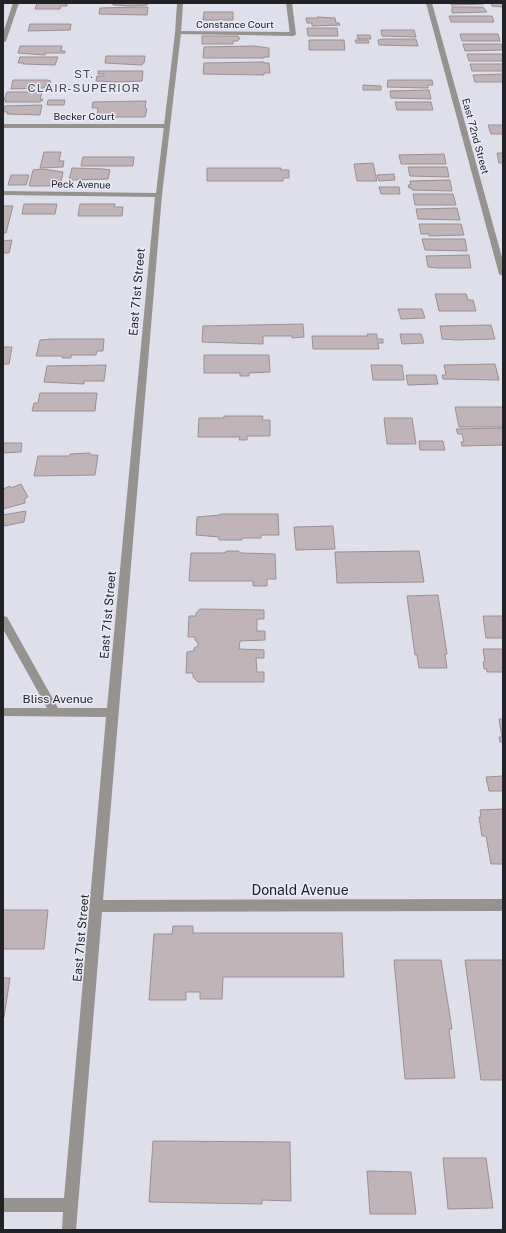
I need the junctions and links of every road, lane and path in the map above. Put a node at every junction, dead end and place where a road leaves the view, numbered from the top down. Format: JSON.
{"nodes":[{"id":1,"x":16,"y":3,"type":"edge"},
{"id":2,"x":180,"y":3,"type":"edge"},
{"id":3,"x":289,"y":3,"type":"edge"},
{"id":4,"x":429,"y":3,"type":"edge"},
{"id":5,"x":178,"y":33,"type":"junction"},
{"id":6,"x":3,"y":41,"type":"edge"},
{"id":7,"x":3,"y":126,"type":"edge"},
{"id":8,"x":166,"y":126,"type":"junction"},
{"id":9,"x":3,"y":193,"type":"edge"},
{"id":10,"x":159,"y":195,"type":"junction"},
{"id":11,"x":503,"y":274,"type":"edge"},
{"id":12,"x":3,"y":620,"type":"edge"},
{"id":13,"x":3,"y":712,"type":"edge"},
{"id":14,"x":55,"y":712,"type":"junction"},
{"id":15,"x":112,"y":713,"type":"junction"},
{"id":16,"x":503,"y":905,"type":"edge"},
{"id":17,"x":96,"y":906,"type":"junction"},
{"id":18,"x":3,"y":1205,"type":"edge"},
{"id":19,"x":71,"y":1205,"type":"junction"},
{"id":20,"x":69,"y":1230,"type":"edge"}],
"edges":[{"from":1,"to":6,"type":"street"},
{"from":2,"to":5,"type":"street","name":"East 71st Street"},
{"from":3,"to":5,"type":"street","name":"Constance Court"},
{"from":4,"to":11,"type":"street","name":"East 72nd Street"},
{"from":5,"to":8,"type":"street","name":"East 71st Street"},
{"from":7,"to":8,"type":"street","name":"Becker Court"},
{"from":8,"to":10,"type":"street","name":"East 71st Street"},
{"from":9,"to":10,"type":"street","name":"Peck Avenue"},
{"from":10,"to":15,"type":"street","name":"East 71st Street"},
{"from":12,"to":14,"type":"street"},
{"from":13,"to":14,"type":"street","name":"Bliss Avenue"},
{"from":14,"to":15,"type":"street","name":"Bliss Avenue"},
{"from":15,"to":17,"type":"street","name":"East 71st Street"},
{"from":16,"to":17,"type":"street","name":"Donald Avenue"},
{"from":17,"to":19,"type":"street","name":"East 71st Street"},
{"from":18,"to":19,"type":"street"},
{"from":19,"to":20,"type":"street","name":"East 71st Street"}]}
